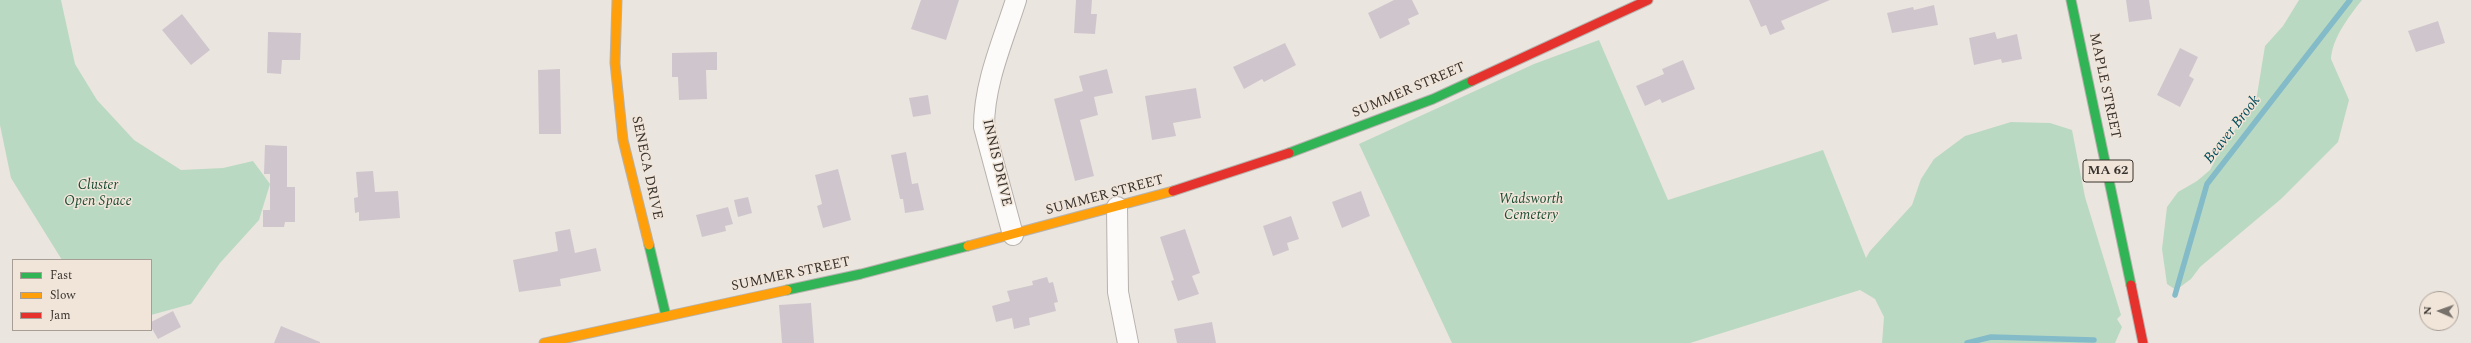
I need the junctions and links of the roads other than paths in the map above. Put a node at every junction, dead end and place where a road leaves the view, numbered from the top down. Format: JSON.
{"nodes":[{"id":1,"x":618,"y":0,"type":"edge"},
{"id":2,"x":1016,"y":0,"type":"edge"},
{"id":3,"x":1648,"y":0,"type":"edge"},
{"id":4,"x":2071,"y":0,"type":"edge"},
{"id":5,"x":1117,"y":207,"type":"junction"},
{"id":6,"x":1013,"y":235,"type":"junction"},
{"id":7,"x":666,"y":316,"type":"junction"},
{"id":8,"x":544,"y":343,"type":"edge"},
{"id":9,"x":1128,"y":343,"type":"edge"},
{"id":10,"x":2143,"y":343,"type":"edge"}],
"edges":[{"from":1,"to":7,"type":"street","name":"SENECA DRIVE"},
{"from":2,"to":6,"type":"street","name":"INNIS DRIVE"},
{"from":3,"to":5,"type":"street","name":"SUMMER STREET"},
{"from":4,"to":10,"type":"street","name":"MAPLE STREET","number":"MA 62"},
{"from":5,"to":6,"type":"street","name":"SUMMER STREET"},
{"from":5,"to":9,"type":"street"},
{"from":6,"to":7,"type":"street","name":"SUMMER STREET"},
{"from":7,"to":8,"type":"street","name":"SUMMER STREET"}]}
